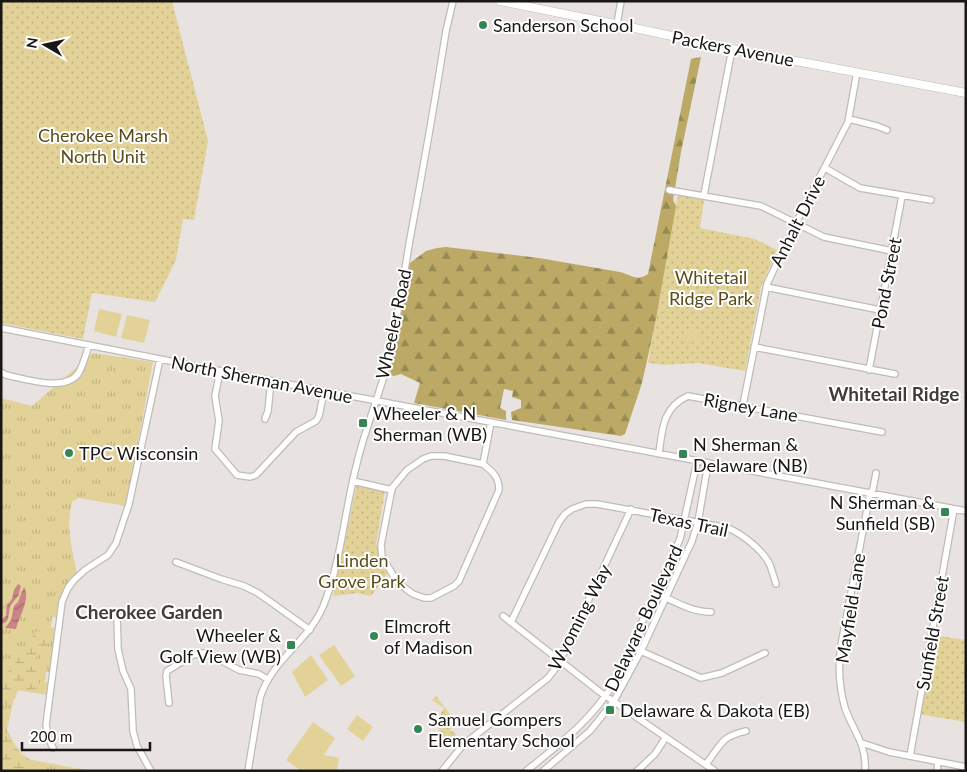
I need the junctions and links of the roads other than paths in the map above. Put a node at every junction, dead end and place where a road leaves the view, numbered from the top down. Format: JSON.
{"nodes":[{"id":1,"x":453,"y":1,"type":"edge"},
{"id":2,"x":500,"y":1,"type":"edge"},
{"id":3,"x":620,"y":1,"type":"edge"},
{"id":4,"x":617,"y":24,"type":"junction"},
{"id":5,"x":732,"y":49,"type":"junction"},
{"id":6,"x":857,"y":72,"type":"junction"},
{"id":7,"x":966,"y":93,"type":"edge"},
{"id":8,"x":849,"y":119,"type":"junction"},
{"id":9,"x":887,"y":130,"type":"dead end"},
{"id":10,"x":825,"y":168,"type":"junction"},
{"id":11,"x":669,"y":190,"type":"dead end"},
{"id":12,"x":704,"y":195,"type":"junction"},
{"id":13,"x":902,"y":196,"type":"junction"},
{"id":14,"x":932,"y":200,"type":"dead end"},
{"id":15,"x":796,"y":223,"type":"junction"},
{"id":16,"x":892,"y":251,"type":"junction"},
{"id":17,"x":766,"y":288,"type":"junction"},
{"id":18,"x":880,"y":310,"type":"junction"},
{"id":19,"x":1,"y":328,"type":"edge"},
{"id":20,"x":89,"y":345,"type":"junction"},
{"id":21,"x":754,"y":347,"type":"junction"},
{"id":22,"x":160,"y":359,"type":"junction"},
{"id":23,"x":869,"y":370,"type":"junction"},
{"id":24,"x":220,"y":371,"type":"junction"},
{"id":25,"x":1,"y":372,"type":"edge"},
{"id":26,"x":895,"y":374,"type":"dead end"},
{"id":27,"x":271,"y":381,"type":"junction"},
{"id":28,"x":324,"y":391,"type":"junction"},
{"id":29,"x":375,"y":400,"type":"junction"},
{"id":30,"x":743,"y":405,"type":"junction"},
{"id":31,"x":264,"y":420,"type":"dead end"},
{"id":32,"x":491,"y":422,"type":"junction"},
{"id":33,"x":882,"y":432,"type":"dead end"},
{"id":34,"x":659,"y":454,"type":"junction"},
{"id":35,"x":697,"y":462,"type":"junction"},
{"id":36,"x":483,"y":464,"type":"junction"},
{"id":37,"x":708,"y":464,"type":"junction"},
{"id":38,"x":876,"y":473,"type":"dead end"},
{"id":39,"x":353,"y":481,"type":"junction"},
{"id":40,"x":392,"y":490,"type":"junction"},
{"id":41,"x":870,"y":494,"type":"junction"},
{"id":42,"x":631,"y":509,"type":"junction"},
{"id":43,"x":954,"y":509,"type":"junction"},
{"id":44,"x":966,"y":511,"type":"edge"},
{"id":45,"x":685,"y":520,"type":"junction"},
{"id":46,"x":698,"y":522,"type":"junction"},
{"id":47,"x":176,"y":562,"type":"dead end"},
{"id":48,"x":776,"y":584,"type":"dead end"},
{"id":49,"x":656,"y":593,"type":"junction"},
{"id":50,"x":666,"y":598,"type":"junction"},
{"id":51,"x":711,"y":612,"type":"dead end"},
{"id":52,"x":117,"y":616,"type":"dead end"},
{"id":53,"x":503,"y":616,"type":"dead end"},
{"id":54,"x":511,"y":622,"type":"junction"},
{"id":55,"x":310,"y":630,"type":"junction"},
{"id":56,"x":632,"y":647,"type":"junction"},
{"id":57,"x":641,"y":651,"type":"junction"},
{"id":58,"x":765,"y":653,"type":"dead end"},
{"id":59,"x":560,"y":660,"type":"junction"},
{"id":60,"x":267,"y":679,"type":"junction"},
{"id":61,"x":606,"y":696,"type":"junction"},
{"id":62,"x":614,"y":702,"type":"junction"},
{"id":63,"x":169,"y":703,"type":"dead end"},
{"id":64,"x":746,"y":731,"type":"dead end"},
{"id":65,"x":666,"y":737,"type":"junction"},
{"id":66,"x":862,"y":743,"type":"junction"},
{"id":67,"x":53,"y":748,"type":"dead end"},
{"id":68,"x":910,"y":756,"type":"junction"},
{"id":69,"x":938,"y":762,"type":"junction"},
{"id":70,"x":706,"y":764,"type":"junction"},
{"id":71,"x":966,"y":767,"type":"edge"},
{"id":72,"x":151,"y":771,"type":"edge"},
{"id":73,"x":248,"y":771,"type":"edge"},
{"id":74,"x":442,"y":771,"type":"edge"},
{"id":75,"x":526,"y":771,"type":"edge"},
{"id":76,"x":543,"y":771,"type":"edge"},
{"id":77,"x":637,"y":771,"type":"edge"},
{"id":78,"x":715,"y":771,"type":"edge"},
{"id":79,"x":865,"y":771,"type":"edge"},
{"id":80,"x":937,"y":771,"type":"edge"}],
"edges":[{"from":1,"to":29,"type":"street","name":"Wheeler Road"},
{"from":2,"to":4,"type":"main road","name":"Packers Avenue"},
{"from":3,"to":4,"type":"street"},
{"from":4,"to":5,"type":"main road","name":"Packers Avenue"},
{"from":5,"to":6,"type":"main road","name":"Packers Avenue"},
{"from":5,"to":12,"type":"street"},
{"from":6,"to":7,"type":"main road","name":"Packers Avenue"},
{"from":6,"to":8,"type":"street","name":"Anhalt Drive"},
{"from":8,"to":9,"type":"street"},
{"from":8,"to":10,"type":"street","name":"Anhalt Drive"},
{"from":10,"to":13,"type":"street"},
{"from":10,"to":15,"type":"street","name":"Anhalt Drive"},
{"from":11,"to":12,"type":"street"},
{"from":12,"to":15,"type":"street"},
{"from":13,"to":14,"type":"street"},
{"from":13,"to":16,"type":"street","name":"Pond Street"},
{"from":15,"to":16,"type":"street"},
{"from":15,"to":17,"type":"street","name":"Anhalt Drive"},
{"from":16,"to":18,"type":"street","name":"Pond Street"},
{"from":17,"to":18,"type":"street"},
{"from":17,"to":21,"type":"street","name":"Anhalt Drive"},
{"from":18,"to":23,"type":"street","name":"Pond Street"},
{"from":19,"to":20,"type":"street","name":"North Sherman Avenue"},
{"from":20,"to":22,"type":"street","name":"North Sherman Avenue"},
{"from":20,"to":25,"type":"street"},
{"from":21,"to":23,"type":"street"},
{"from":21,"to":30,"type":"street","name":"Anhalt Drive"},
{"from":22,"to":24,"type":"street","name":"North Sherman Avenue"},
{"from":22,"to":67,"type":"street"},
{"from":23,"to":26,"type":"street"},
{"from":24,"to":27,"type":"street","name":"North Sherman Avenue"},
{"from":24,"to":28,"type":"street"},
{"from":27,"to":28,"type":"street","name":"North Sherman Avenue"},
{"from":27,"to":31,"type":"street"},
{"from":28,"to":29,"type":"street","name":"North Sherman Avenue"},
{"from":29,"to":32,"type":"street","name":"North Sherman Avenue"},
{"from":29,"to":39,"type":"street","name":"Wheeler Road"},
{"from":30,"to":33,"type":"street","name":"Rigney Lane"},
{"from":30,"to":34,"type":"street","name":"Rigney Lane"},
{"from":32,"to":34,"type":"street","name":"North Sherman Avenue"},
{"from":32,"to":36,"type":"street"},
{"from":34,"to":35,"type":"street","name":"North Sherman Avenue"},
{"from":35,"to":37,"type":"street","name":"North Sherman Avenue"},
{"from":35,"to":45,"type":"street","name":"Delaware Boulevard"},
{"from":36,"to":40,"type":"street"},
{"from":36,"to":40,"type":"street"},
{"from":37,"to":41,"type":"street","name":"North Sherman Avenue"},
{"from":37,"to":46,"type":"street","name":"Delaware Boulevard"},
{"from":38,"to":41,"type":"street","name":"Mayfield Lane"},
{"from":39,"to":40,"type":"street"},
{"from":39,"to":55,"type":"street","name":"Wheeler Road"},
{"from":41,"to":43,"type":"street","name":"North Sherman Avenue"},
{"from":41,"to":66,"type":"street","name":"Mayfield Lane"},
{"from":42,"to":45,"type":"street","name":"Texas Trail"},
{"from":42,"to":54,"type":"street","name":"Texas Trail"},
{"from":42,"to":59,"type":"street","name":"Wyoming Way"},
{"from":43,"to":44,"type":"street","name":"North Sherman Avenue"},
{"from":43,"to":68,"type":"street","name":"Sunfield Street"},
{"from":45,"to":46,"type":"street","name":"Texas Trail"},
{"from":45,"to":49,"type":"street","name":"Delaware Boulevard"},
{"from":46,"to":48,"type":"street","name":"Texas Trail"},
{"from":46,"to":50,"type":"street","name":"Delaware Boulevard"},
{"from":47,"to":55,"type":"street"},
{"from":49,"to":50,"type":"street"},
{"from":49,"to":56,"type":"street","name":"Delaware Boulevard"},
{"from":50,"to":51,"type":"street"},
{"from":50,"to":57,"type":"street","name":"Delaware Boulevard"},
{"from":52,"to":72,"type":"street"},
{"from":53,"to":54,"type":"street"},
{"from":54,"to":59,"type":"street"},
{"from":55,"to":60,"type":"street","name":"Wheeler Road"},
{"from":56,"to":57,"type":"street"},
{"from":56,"to":61,"type":"street","name":"Delaware Boulevard"},
{"from":57,"to":58,"type":"street"},
{"from":57,"to":62,"type":"street","name":"Delaware Boulevard"},
{"from":59,"to":61,"type":"street"},
{"from":59,"to":74,"type":"street","name":"Wyoming Way"},
{"from":60,"to":63,"type":"street"},
{"from":60,"to":73,"type":"street","name":"Wheeler Road"},
{"from":61,"to":62,"type":"street"},
{"from":61,"to":75,"type":"street","name":"Delaware Boulevard"},
{"from":62,"to":65,"type":"street"},
{"from":62,"to":76,"type":"street","name":"Delaware Boulevard"},
{"from":64,"to":70,"type":"street"},
{"from":65,"to":70,"type":"street"},
{"from":65,"to":77,"type":"street"},
{"from":66,"to":68,"type":"street"},
{"from":66,"to":79,"type":"street","name":"Mayfield Lane"},
{"from":68,"to":69,"type":"street"},
{"from":69,"to":71,"type":"street"},
{"from":69,"to":80,"type":"street"},
{"from":70,"to":78,"type":"street"}]}
